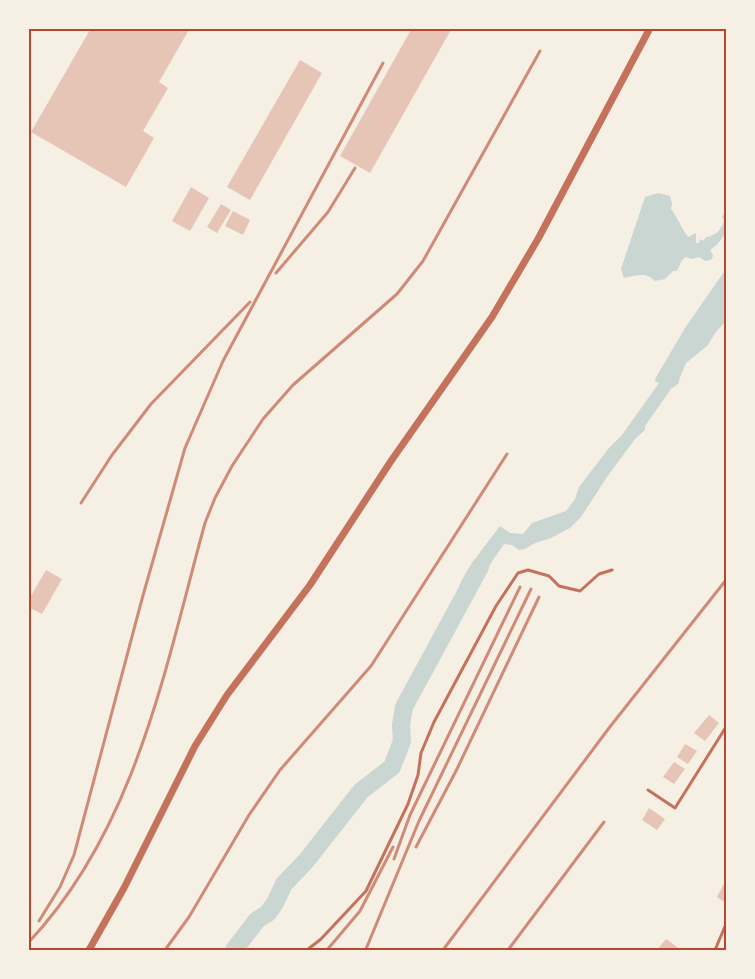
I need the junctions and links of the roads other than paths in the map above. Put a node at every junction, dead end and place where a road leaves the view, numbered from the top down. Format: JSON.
{"nodes":[{"id":1,"x":650,"y":28,"type":"edge"},
{"id":2,"x":612,"y":570,"type":"dead end"},
{"id":3,"x":726,"y":727,"type":"edge"},
{"id":4,"x":648,"y":790,"type":"dead end"},
{"id":5,"x":726,"y":924,"type":"edge"},
{"id":6,"x":89,"y":951,"type":"edge"},
{"id":7,"x":307,"y":951,"type":"edge"},
{"id":8,"x":715,"y":951,"type":"edge"}],
"edges":[{"from":1,"to":6,"type":"street"},
{"from":2,"to":7,"type":"lane"},
{"from":3,"to":4,"type":"lane"},
{"from":5,"to":8,"type":"lane"}]}
